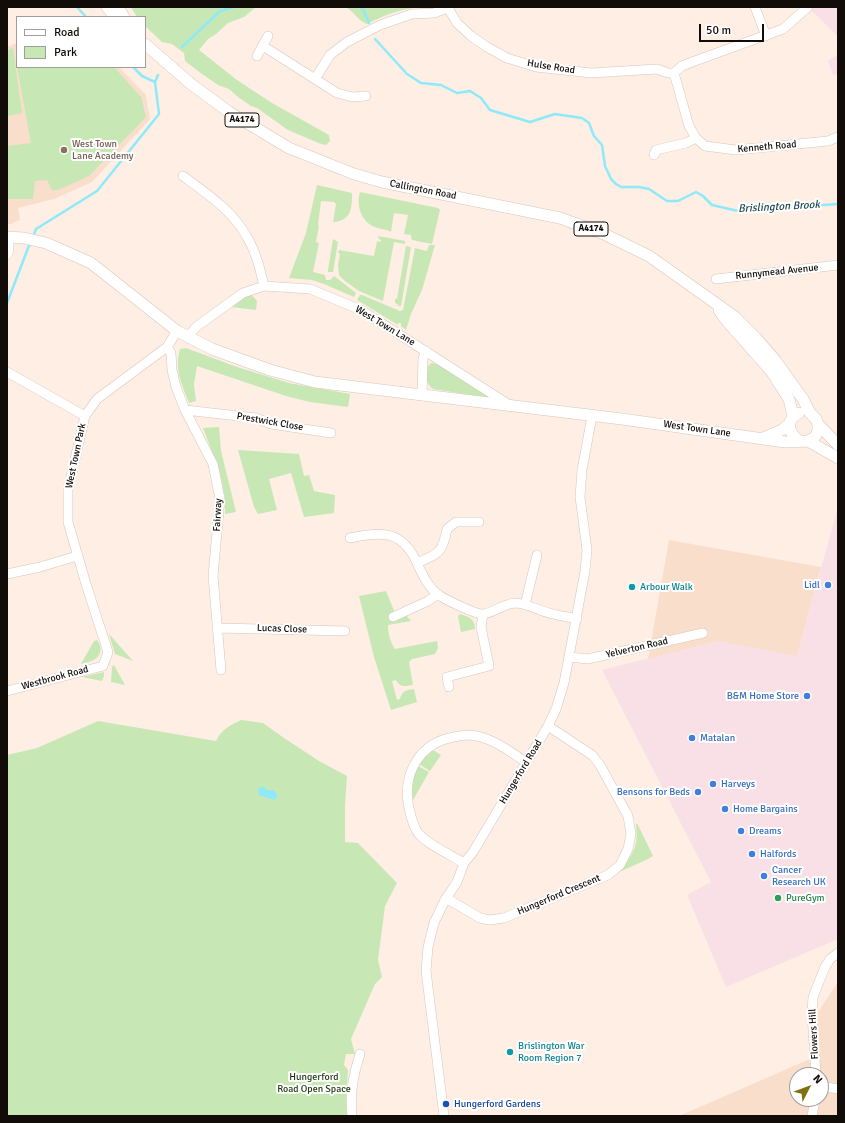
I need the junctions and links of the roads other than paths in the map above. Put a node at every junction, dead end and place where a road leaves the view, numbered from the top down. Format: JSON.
{"nodes":[{"id":1,"x":107,"y":7,"type":"edge"},
{"id":2,"x":118,"y":7,"type":"edge"},
{"id":3,"x":449,"y":7,"type":"edge"},
{"id":4,"x":755,"y":7,"type":"edge"},
{"id":5,"x":808,"y":7,"type":"edge"},
{"id":6,"x":114,"y":16,"type":"edge"},
{"id":7,"x":123,"y":16,"type":"edge"},
{"id":8,"x":268,"y":36,"type":"dead end"},
{"id":9,"x":766,"y":36,"type":"junction"},
{"id":10,"x":146,"y":45,"type":"edge"},
{"id":11,"x":263,"y":46,"type":"junction"},
{"id":12,"x":257,"y":56,"type":"dead end"},
{"id":13,"x":674,"y":73,"type":"junction"},
{"id":14,"x":315,"y":79,"type":"junction"},
{"id":15,"x":366,"y":96,"type":"dead end"},
{"id":16,"x":838,"y":137,"type":"edge"},
{"id":17,"x":696,"y":138,"type":"junction"},
{"id":18,"x":654,"y":155,"type":"dead end"},
{"id":19,"x":183,"y":176,"type":"dead end"},
{"id":20,"x":8,"y":237,"type":"edge"},
{"id":21,"x":7,"y":255,"type":"edge"},
{"id":22,"x":838,"y":265,"type":"edge"},
{"id":23,"x":716,"y":279,"type":"dead end"},
{"id":24,"x":264,"y":286,"type":"junction"},
{"id":25,"x":716,"y":304,"type":"junction"},
{"id":26,"x":177,"y":330,"type":"junction"},
{"id":27,"x":188,"y":337,"type":"junction"},
{"id":28,"x":167,"y":347,"type":"junction"},
{"id":29,"x":426,"y":350,"type":"junction"},
{"id":30,"x":7,"y":372,"type":"edge"},
{"id":31,"x":422,"y":396,"type":"junction"},
{"id":32,"x":512,"y":407,"type":"junction"},
{"id":33,"x":185,"y":410,"type":"junction"},
{"id":34,"x":810,"y":413,"type":"junction"},
{"id":35,"x":85,"y":416,"type":"junction"},
{"id":36,"x":592,"y":416,"type":"junction"},
{"id":37,"x":791,"y":420,"type":"junction"},
{"id":38,"x":818,"y":424,"type":"junction"},
{"id":39,"x":331,"y":433,"type":"dead end"},
{"id":40,"x":762,"y":438,"type":"junction"},
{"id":41,"x":803,"y":441,"type":"junction"},
{"id":42,"x":838,"y":445,"type":"edge"},
{"id":43,"x":838,"y":458,"type":"edge"},
{"id":44,"x":479,"y":522,"type":"dead end"},
{"id":45,"x":350,"y":538,"type":"dead end"},
{"id":46,"x":536,"y":555,"type":"dead end"},
{"id":47,"x":77,"y":556,"type":"junction"},
{"id":48,"x":417,"y":563,"type":"junction"},
{"id":49,"x":7,"y":574,"type":"edge"},
{"id":50,"x":438,"y":594,"type":"junction"},
{"id":51,"x":525,"y":605,"type":"junction"},
{"id":52,"x":483,"y":614,"type":"junction"},
{"id":53,"x":393,"y":617,"type":"dead end"},
{"id":54,"x":577,"y":619,"type":"junction"},
{"id":55,"x":218,"y":628,"type":"junction"},
{"id":56,"x":345,"y":631,"type":"dead end"},
{"id":57,"x":703,"y":633,"type":"dead end"},
{"id":58,"x":570,"y":657,"type":"junction"},
{"id":59,"x":103,"y":666,"type":"joint"},
{"id":60,"x":222,"y":670,"type":"dead end"},
{"id":61,"x":449,"y":687,"type":"dead end"},
{"id":62,"x":7,"y":691,"type":"edge"},
{"id":63,"x":548,"y":726,"type":"junction"},
{"id":64,"x":526,"y":762,"type":"junction"},
{"id":65,"x":464,"y":863,"type":"junction"},
{"id":66,"x":446,"y":898,"type":"junction"},
{"id":67,"x":838,"y":953,"type":"edge"},
{"id":68,"x":360,"y":1054,"type":"dead end"},
{"id":69,"x":815,"y":1067,"type":"edge"},
{"id":70,"x":352,"y":1116,"type":"edge"},
{"id":71,"x":444,"y":1116,"type":"edge"}],
"edges":[{"from":1,"to":6,"type":"main road"},
{"from":2,"to":7,"type":"main road"},
{"from":3,"to":13,"type":"street","name":"Hulse Road"},
{"from":3,"to":14,"type":"street"},
{"from":4,"to":9,"type":"street"},
{"from":5,"to":9,"type":"street"},
{"from":8,"to":11,"type":"street"},
{"from":9,"to":13,"type":"street"},
{"from":10,"to":25,"type":"main road","name":"Callington Road","number":"A4174"},
{"from":11,"to":12,"type":"street"},
{"from":11,"to":14,"type":"street"},
{"from":13,"to":17,"type":"street"},
{"from":14,"to":15,"type":"street"},
{"from":16,"to":17,"type":"street","name":"Kenneth Road"},
{"from":17,"to":18,"type":"street"},
{"from":19,"to":24,"type":"street"},
{"from":20,"to":21,"type":"street"},
{"from":20,"to":26,"type":"main road","name":"West Town Lane"},
{"from":22,"to":23,"type":"street","name":"Runnymead Avenue"},
{"from":24,"to":27,"type":"street","name":"West Town Lane"},
{"from":24,"to":29,"type":"street","name":"West Town Lane"},
{"from":25,"to":34,"type":"main road","number":"A4174"},
{"from":25,"to":37,"type":"main road","number":"A4174"},
{"from":26,"to":27,"type":"main road","name":"West Town Lane"},
{"from":26,"to":28,"type":"street","name":"West Town Park"},
{"from":27,"to":31,"type":"main road","name":"West Town Lane"},
{"from":28,"to":33,"type":"street","name":"Fairway"},
{"from":28,"to":35,"type":"street","name":"West Town Park"},
{"from":29,"to":31,"type":"street"},
{"from":29,"to":32,"type":"street","name":"West Town Lane"},
{"from":30,"to":35,"type":"street"},
{"from":31,"to":32,"type":"main road","name":"West Town Lane"},
{"from":32,"to":36,"type":"main road","name":"West Town Lane"},
{"from":33,"to":39,"type":"street","name":"Prestwick Close"},
{"from":33,"to":55,"type":"street","name":"Fairway"},
{"from":34,"to":37,"type":"main road"},
{"from":34,"to":38,"type":"main road","number":"A4174"},
{"from":35,"to":47,"type":"street","name":"West Town Park"},
{"from":36,"to":40,"type":"main road","name":"West Town Lane"},
{"from":36,"to":54,"type":"street","name":"Hungerford Road"},
{"from":37,"to":40,"type":"main road","name":"West Town Lane"},
{"from":37,"to":41,"type":"main road","number":"A4174"},
{"from":38,"to":41,"type":"main road"},
{"from":38,"to":42,"type":"main road","number":"A4174"},
{"from":40,"to":41,"type":"main road","name":"West Town Lane"},
{"from":41,"to":43,"type":"main road","name":"West Town Lane"},
{"from":44,"to":48,"type":"street"},
{"from":45,"to":48,"type":"street"},
{"from":46,"to":51,"type":"street"},
{"from":47,"to":49,"type":"street"},
{"from":47,"to":59,"type":"street","name":"West Town Park"},
{"from":48,"to":50,"type":"street"},
{"from":50,"to":52,"type":"street"},
{"from":50,"to":53,"type":"street"},
{"from":51,"to":52,"type":"street"},
{"from":51,"to":54,"type":"street"},
{"from":52,"to":61,"type":"street"},
{"from":54,"to":58,"type":"street","name":"Hungerford Road"},
{"from":55,"to":56,"type":"street","name":"Lucas Close"},
{"from":55,"to":60,"type":"street","name":"Fairway"},
{"from":57,"to":58,"type":"street","name":"Yelverton Road"},
{"from":58,"to":63,"type":"street","name":"Hungerford Road"},
{"from":59,"to":62,"type":"street","name":"Westbrook Road"},
{"from":63,"to":64,"type":"street","name":"Hungerford Road"},
{"from":63,"to":66,"type":"street","name":"Hungerford Crescent"},
{"from":64,"to":65,"type":"street","name":"Hungerford Road"},
{"from":64,"to":65,"type":"street"},
{"from":65,"to":66,"type":"street","name":"Hungerford Road"},
{"from":66,"to":71,"type":"street","name":"Hungerford Road"},
{"from":67,"to":69,"type":"street","name":"Flowers Hill"},
{"from":68,"to":70,"type":"street"}]}
